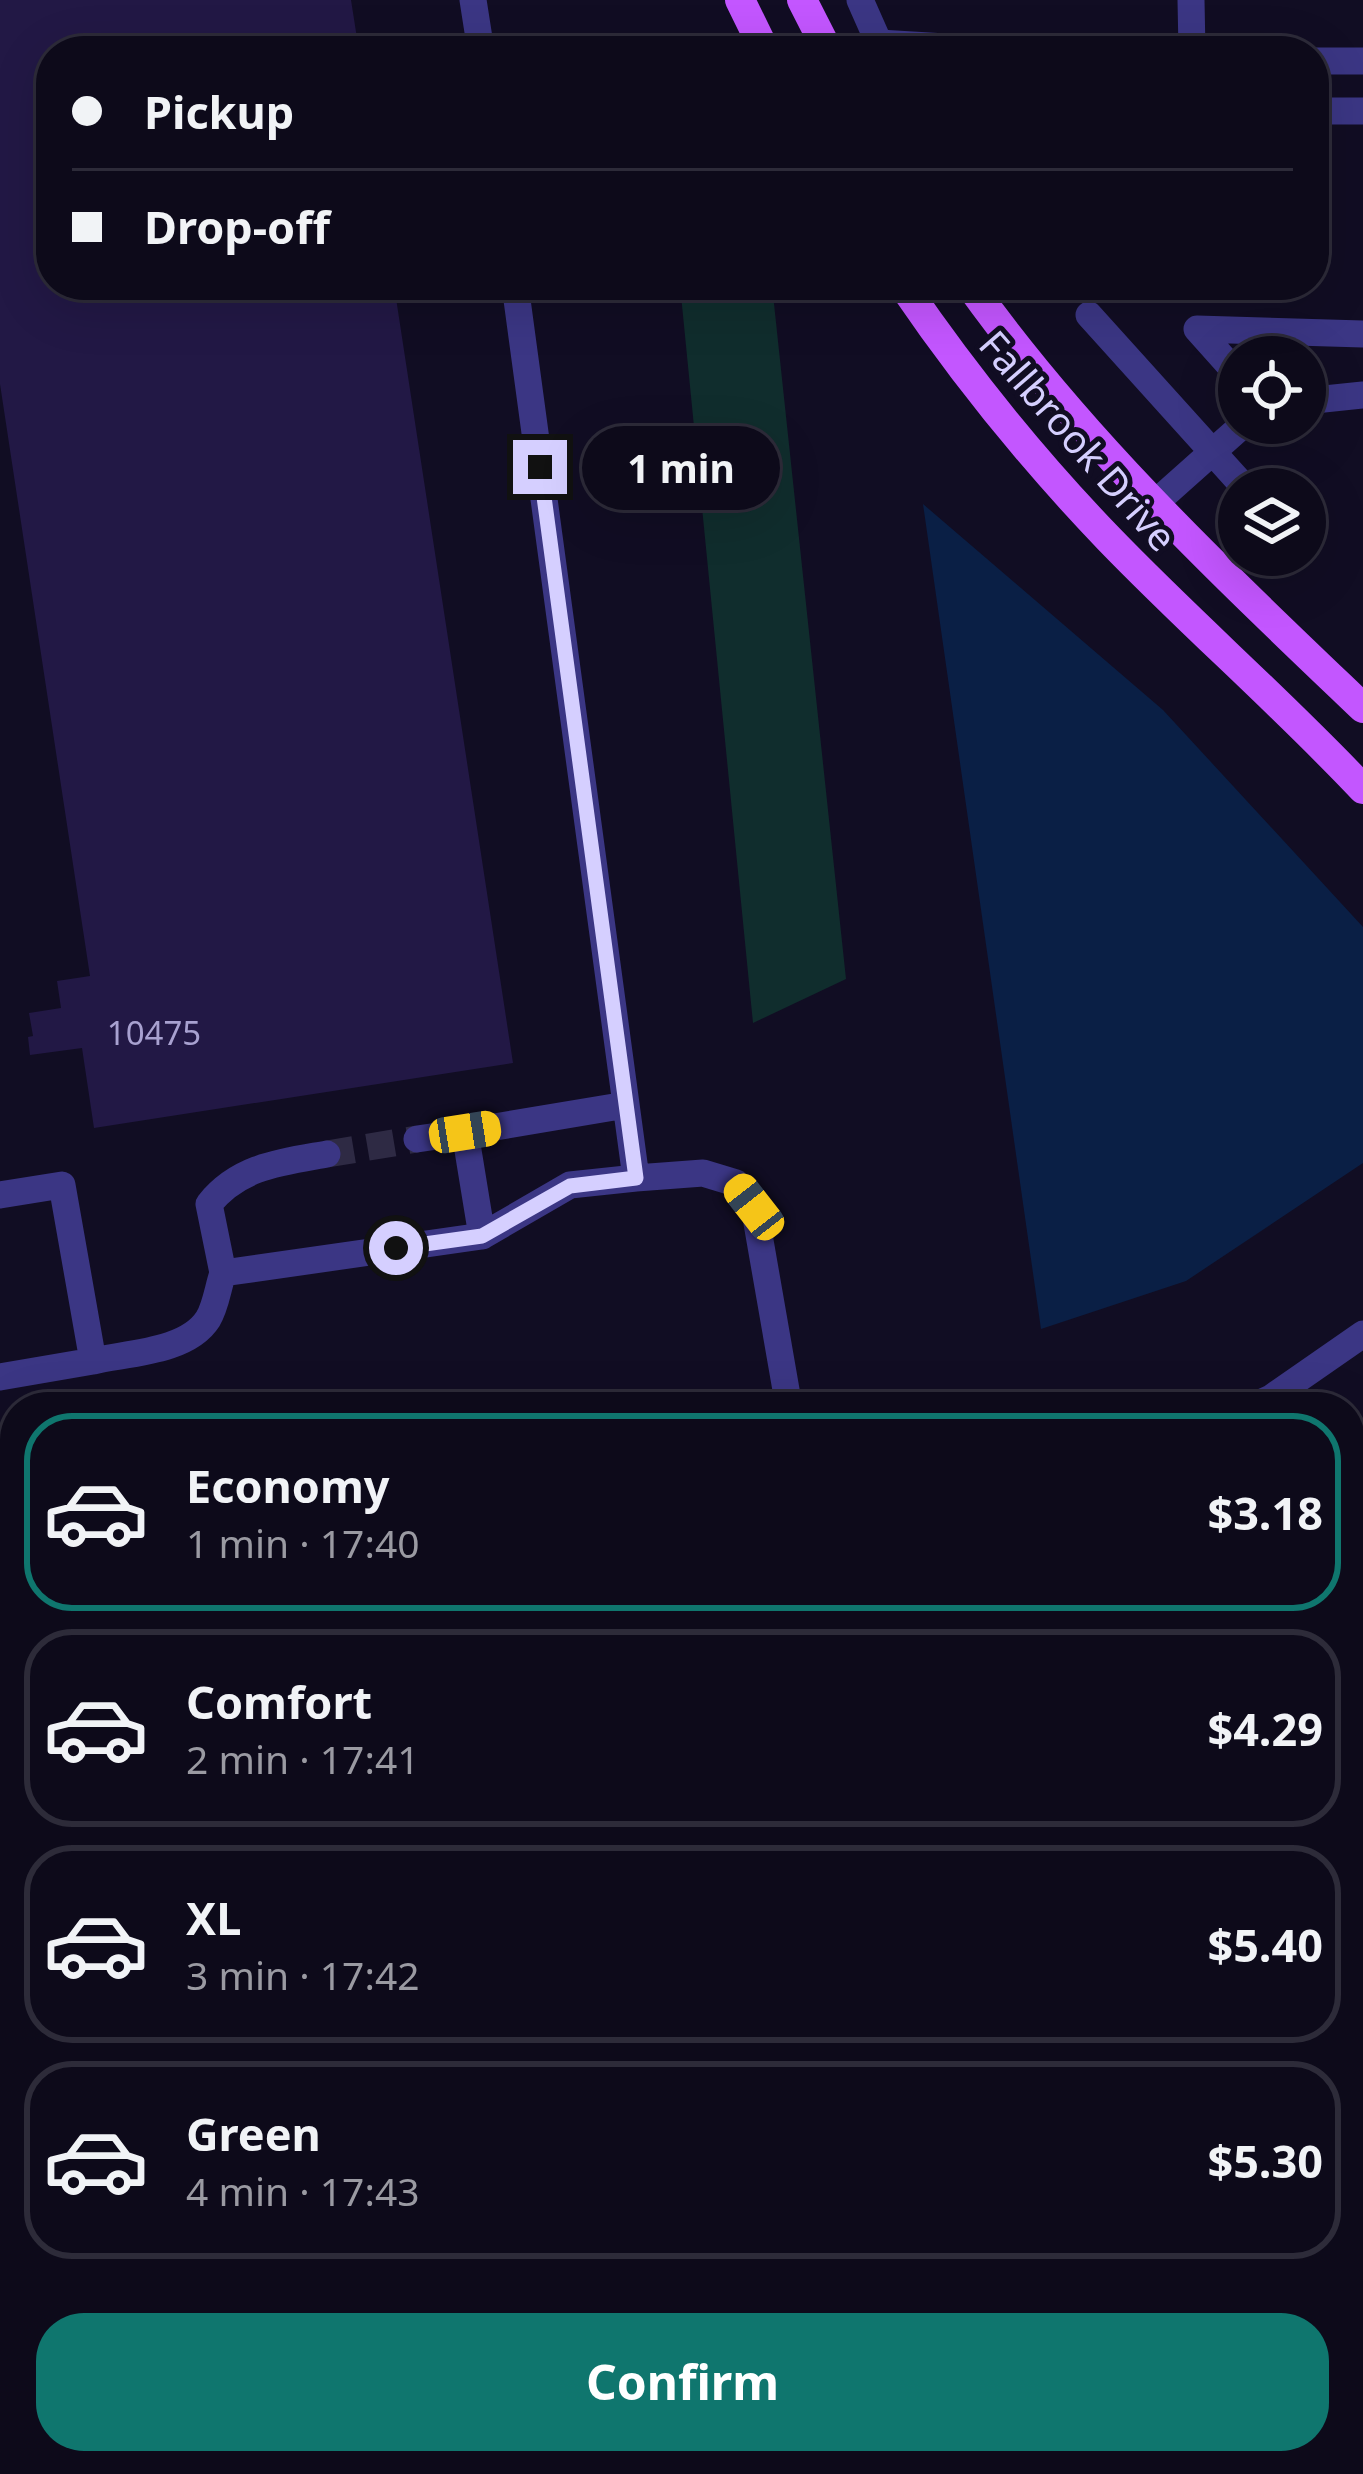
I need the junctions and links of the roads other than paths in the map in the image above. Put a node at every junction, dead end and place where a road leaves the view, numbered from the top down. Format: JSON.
{"nodes":[{"id":1,"x":473,"y":0,"type":"edge"},
{"id":2,"x":740,"y":0,"type":"edge"},
{"id":3,"x":802,"y":0,"type":"edge"},
{"id":4,"x":860,"y":0,"type":"edge"},
{"id":5,"x":1191,"y":0,"type":"edge"},
{"id":6,"x":479,"y":36,"type":"edge"},
{"id":7,"x":758,"y":36,"type":"edge"},
{"id":8,"x":820,"y":36,"type":"edge"},
{"id":9,"x":870,"y":36,"type":"edge"},
{"id":10,"x":1192,"y":36,"type":"edge"},
{"id":11,"x":1329,"y":61,"type":"edge"},
{"id":12,"x":1363,"y":61,"type":"edge"},
{"id":13,"x":1329,"y":111,"type":"edge"},
{"id":14,"x":1363,"y":112,"type":"edge"},
{"id":15,"x":517,"y":300,"type":"edge"},
{"id":16,"x":922,"y":300,"type":"edge"},
{"id":17,"x":981,"y":300,"type":"edge"},
{"id":18,"x":1089,"y":315,"type":"dead end"},
{"id":19,"x":1363,"y":334,"type":"edge"},
{"id":20,"x":1218,"y":353,"type":"edge"},
{"id":21,"x":1363,"y":395,"type":"edge"},
{"id":22,"x":1326,"y":399,"type":"edge"},
{"id":23,"x":1221,"y":444,"type":"edge"},
{"id":24,"x":1212,"y":452,"type":"junction"},
{"id":25,"x":1227,"y":468,"type":"edge"},
{"id":26,"x":1154,"y":504,"type":"junction"},
{"id":27,"x":1312,"y":659,"type":"junction"},
{"id":28,"x":1274,"y":700,"type":"junction"},
{"id":29,"x":1363,"y":707,"type":"edge"},
{"id":30,"x":1363,"y":789,"type":"edge"},
{"id":31,"x":626,"y":1105,"type":"junction"},
{"id":32,"x":465,"y":1132,"type":"junction"},
{"id":33,"x":417,"y":1139,"type":"tunnel mouth"},
{"id":34,"x":327,"y":1154,"type":"tunnel mouth"},
{"id":35,"x":636,"y":1178,"type":"junction"},
{"id":36,"x":0,"y":1195,"type":"edge"},
{"id":37,"x":482,"y":1236,"type":"junction"},
{"id":38,"x":223,"y":1273,"type":"junction"},
{"id":39,"x":1363,"y":1334,"type":"edge"},
{"id":40,"x":93,"y":1361,"type":"junction"},
{"id":41,"x":0,"y":1377,"type":"edge"},
{"id":42,"x":786,"y":1392,"type":"edge"},
{"id":43,"x":1280,"y":1392,"type":"edge"}],
"edges":[{"from":1,"to":6,"type":"street"},
{"from":2,"to":7,"type":"main road"},
{"from":3,"to":8,"type":"main road"},
{"from":4,"to":9,"type":"street"},
{"from":5,"to":10,"type":"street"},
{"from":11,"to":12,"type":"street"},
{"from":13,"to":14,"type":"street"},
{"from":15,"to":31,"type":"street"},
{"from":16,"to":28,"type":"main road","name":"Fallbrook Drive"},
{"from":17,"to":26,"type":"main road","name":"Fallbrook Drive"},
{"from":18,"to":24,"type":"street"},
{"from":19,"to":20,"type":"street"},
{"from":21,"to":22,"type":"street"},
{"from":23,"to":24,"type":"street"},
{"from":24,"to":25,"type":"street"},
{"from":24,"to":26,"type":"street"},
{"from":26,"to":27,"type":"main road","name":"Fallbrook Drive"},
{"from":27,"to":28,"type":"main road"},
{"from":27,"to":29,"type":"main road","name":"Fallbrook Drive"},
{"from":28,"to":30,"type":"main road","name":"Fallbrook Drive"},
{"from":31,"to":32,"type":"street"},
{"from":31,"to":35,"type":"street"},
{"from":32,"to":33,"type":"street"},
{"from":32,"to":37,"type":"street"},
{"from":34,"to":38,"type":"street"},
{"from":35,"to":37,"type":"street"},
{"from":35,"to":42,"type":"street"},
{"from":36,"to":40,"type":"street"},
{"from":37,"to":38,"type":"street"},
{"from":38,"to":40,"type":"street"},
{"from":39,"to":43,"type":"street"},
{"from":40,"to":41,"type":"street"}]}
